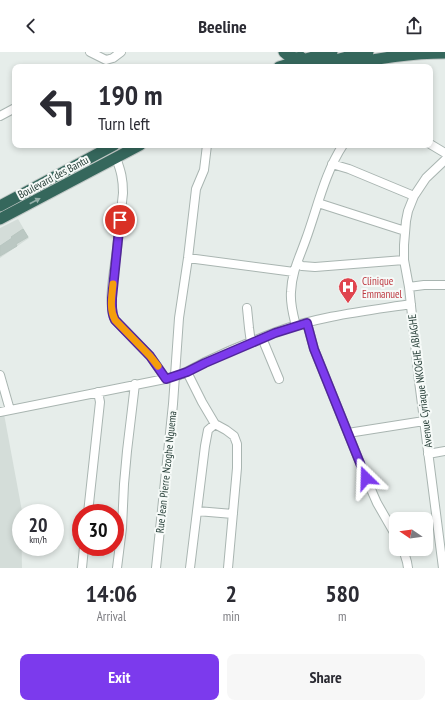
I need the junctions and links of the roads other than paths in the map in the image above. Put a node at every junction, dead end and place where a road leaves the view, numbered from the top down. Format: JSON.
{"nodes":[{"id":1,"x":90,"y":52,"type":"edge"},
{"id":2,"x":121,"y":52,"type":"edge"},
{"id":3,"x":284,"y":52,"type":"edge"},
{"id":4,"x":332,"y":52,"type":"edge"},
{"id":5,"x":368,"y":52,"type":"edge"},
{"id":6,"x":445,"y":53,"type":"edge"},
{"id":7,"x":298,"y":59,"type":"junction"},
{"id":8,"x":315,"y":60,"type":"edge"},
{"id":9,"x":287,"y":64,"type":"edge"},
{"id":10,"x":352,"y":64,"type":"edge"},
{"id":11,"x":12,"y":110,"type":"edge"},
{"id":12,"x":0,"y":116,"type":"edge"},
{"id":13,"x":433,"y":146,"type":"edge"},
{"id":14,"x":108,"y":148,"type":"edge"},
{"id":15,"x":134,"y":148,"type":"edge"},
{"id":16,"x":207,"y":148,"type":"edge"},
{"id":17,"x":341,"y":148,"type":"edge"},
{"id":18,"x":445,"y":153,"type":"edge"},
{"id":19,"x":116,"y":158,"type":"junction"},
{"id":20,"x":445,"y":160,"type":"edge"},
{"id":21,"x":332,"y":164,"type":"junction"},
{"id":22,"x":414,"y":196,"type":"junction"},
{"id":23,"x":318,"y":202,"type":"junction"},
{"id":24,"x":0,"y":206,"type":"edge"},
{"id":25,"x":0,"y":219,"type":"edge"},
{"id":26,"x":405,"y":231,"type":"junction"},
{"id":27,"x":188,"y":258,"type":"junction"},
{"id":28,"x":404,"y":260,"type":"junction"},
{"id":29,"x":297,"y":263,"type":"junction"},
{"id":30,"x":294,"y":272,"type":"junction"},
{"id":31,"x":445,"y":285,"type":"edge"},
{"id":32,"x":409,"y":287,"type":"junction"},
{"id":33,"x":411,"y":304,"type":"junction"},
{"id":34,"x":247,"y":308,"type":"dead end"},
{"id":35,"x":307,"y":323,"type":"junction"},
{"id":36,"x":296,"y":326,"type":"junction"},
{"id":37,"x":262,"y":338,"type":"junction"},
{"id":38,"x":252,"y":343,"type":"junction"},
{"id":39,"x":187,"y":372,"type":"junction"},
{"id":40,"x":0,"y":376,"type":"edge"},
{"id":41,"x":175,"y":377,"type":"junction"},
{"id":42,"x":166,"y":379,"type":"junction"},
{"id":43,"x":279,"y":379,"type":"dead end"},
{"id":44,"x":135,"y":384,"type":"junction"},
{"id":45,"x":98,"y":392,"type":"junction"},
{"id":46,"x":10,"y":410,"type":"junction"},
{"id":47,"x":0,"y":412,"type":"edge"},
{"id":48,"x":424,"y":421,"type":"junction"},
{"id":49,"x":215,"y":424,"type":"junction"},
{"id":50,"x":348,"y":433,"type":"junction"},
{"id":51,"x":445,"y":451,"type":"edge"},
{"id":52,"x":428,"y":454,"type":"junction"},
{"id":53,"x":89,"y":504,"type":"edge"},
{"id":54,"x":197,"y":511,"type":"junction"},
{"id":55,"x":233,"y":514,"type":"junction"},
{"id":56,"x":389,"y":524,"type":"edge"},
{"id":57,"x":83,"y":556,"type":"edge"},
{"id":58,"x":406,"y":556,"type":"edge"},
{"id":59,"x":443,"y":557,"type":"edge"},
{"id":60,"x":82,"y":568,"type":"edge"},
{"id":61,"x":117,"y":568,"type":"edge"},
{"id":62,"x":156,"y":568,"type":"edge"},
{"id":63,"x":190,"y":568,"type":"edge"},
{"id":64,"x":228,"y":568,"type":"edge"},
{"id":65,"x":408,"y":568,"type":"edge"},
{"id":66,"x":443,"y":568,"type":"edge"}],
"edges":[{"from":1,"to":2,"type":"street"},
{"from":3,"to":7,"type":"highway"},
{"from":4,"to":8,"type":"highway"},
{"from":5,"to":8,"type":"highway"},
{"from":6,"to":10,"type":"highway"},
{"from":7,"to":8,"type":"highway"},
{"from":7,"to":9,"type":"highway"},
{"from":11,"to":12,"type":"street"},
{"from":13,"to":18,"type":"street"},
{"from":14,"to":24,"type":"highway","name":"Boulevard des Bantu"},
{"from":15,"to":19,"type":"highway","name":"Boulevard des Bantu"},
{"from":16,"to":27,"type":"street","name":"Rue Jean Pierre Nzoghe Nguema"},
{"from":17,"to":21,"type":"street"},
{"from":25,"to":19,"type":"highway","name":"Boulevard des Bantu","one_way":true},
{"from":19,"to":42,"type":"street"},
{"from":20,"to":22,"type":"street","name":"Avenue Cyriaque NKOGHE ABIAGHE"},
{"from":21,"to":22,"type":"street"},
{"from":21,"to":23,"type":"street"},
{"from":22,"to":26,"type":"street","name":"Avenue Cyriaque NKOGHE ABIAGHE"},
{"from":23,"to":26,"type":"street"},
{"from":23,"to":29,"type":"street"},
{"from":26,"to":28,"type":"street","name":"Avenue Cyriaque NKOGHE ABIAGHE"},
{"from":27,"to":30,"type":"street"},
{"from":27,"to":41,"type":"street","name":"Rue Jean Pierre Nzoghe Nguema"},
{"from":28,"to":29,"type":"street"},
{"from":28,"to":32,"type":"street","name":"Avenue Cyriaque NKOGHE ABIAGHE"},
{"from":29,"to":30,"type":"street"},
{"from":30,"to":36,"type":"street"},
{"from":31,"to":32,"type":"street"},
{"from":32,"to":33,"type":"street","name":"Avenue Cyriaque NKOGHE ABIAGHE"},
{"from":33,"to":35,"type":"street"},
{"from":33,"to":48,"type":"street","name":"Avenue Cyriaque NKOGHE ABIAGHE"},
{"from":34,"to":38,"type":"street"},
{"from":35,"to":36,"type":"street"},
{"from":35,"to":50,"type":"street"},
{"from":36,"to":37,"type":"street"},
{"from":37,"to":38,"type":"street"},
{"from":37,"to":43,"type":"street"},
{"from":38,"to":39,"type":"street"},
{"from":39,"to":41,"type":"street"},
{"from":39,"to":49,"type":"street"},
{"from":40,"to":46,"type":"street"},
{"from":41,"to":42,"type":"street"},
{"from":41,"to":62,"type":"street","name":"Rue Jean Pierre Nzoghe Nguema"},
{"from":42,"to":44,"type":"street"},
{"from":44,"to":45,"type":"street"},
{"from":44,"to":61,"type":"street"},
{"from":45,"to":46,"type":"street"},
{"from":45,"to":53,"type":"street"},
{"from":46,"to":47,"type":"street"},
{"from":48,"to":50,"type":"street"},
{"from":48,"to":52,"type":"street","name":"Avenue Cyriaque NKOGHE ABIAGHE"},
{"from":49,"to":54,"type":"street"},
{"from":49,"to":55,"type":"street"},
{"from":50,"to":56,"type":"street"},
{"from":51,"to":52,"type":"street"},
{"from":52,"to":59,"type":"street","name":"Avenue Cyriaque NKOGHE ABIAGHE"},
{"from":54,"to":55,"type":"street"},
{"from":54,"to":63,"type":"street"},
{"from":55,"to":64,"type":"street"},
{"from":57,"to":60,"type":"street"},
{"from":58,"to":65,"type":"street"},
{"from":59,"to":66,"type":"street","name":"Avenue Cyriaque NKOGHE ABIAGHE"}]}
